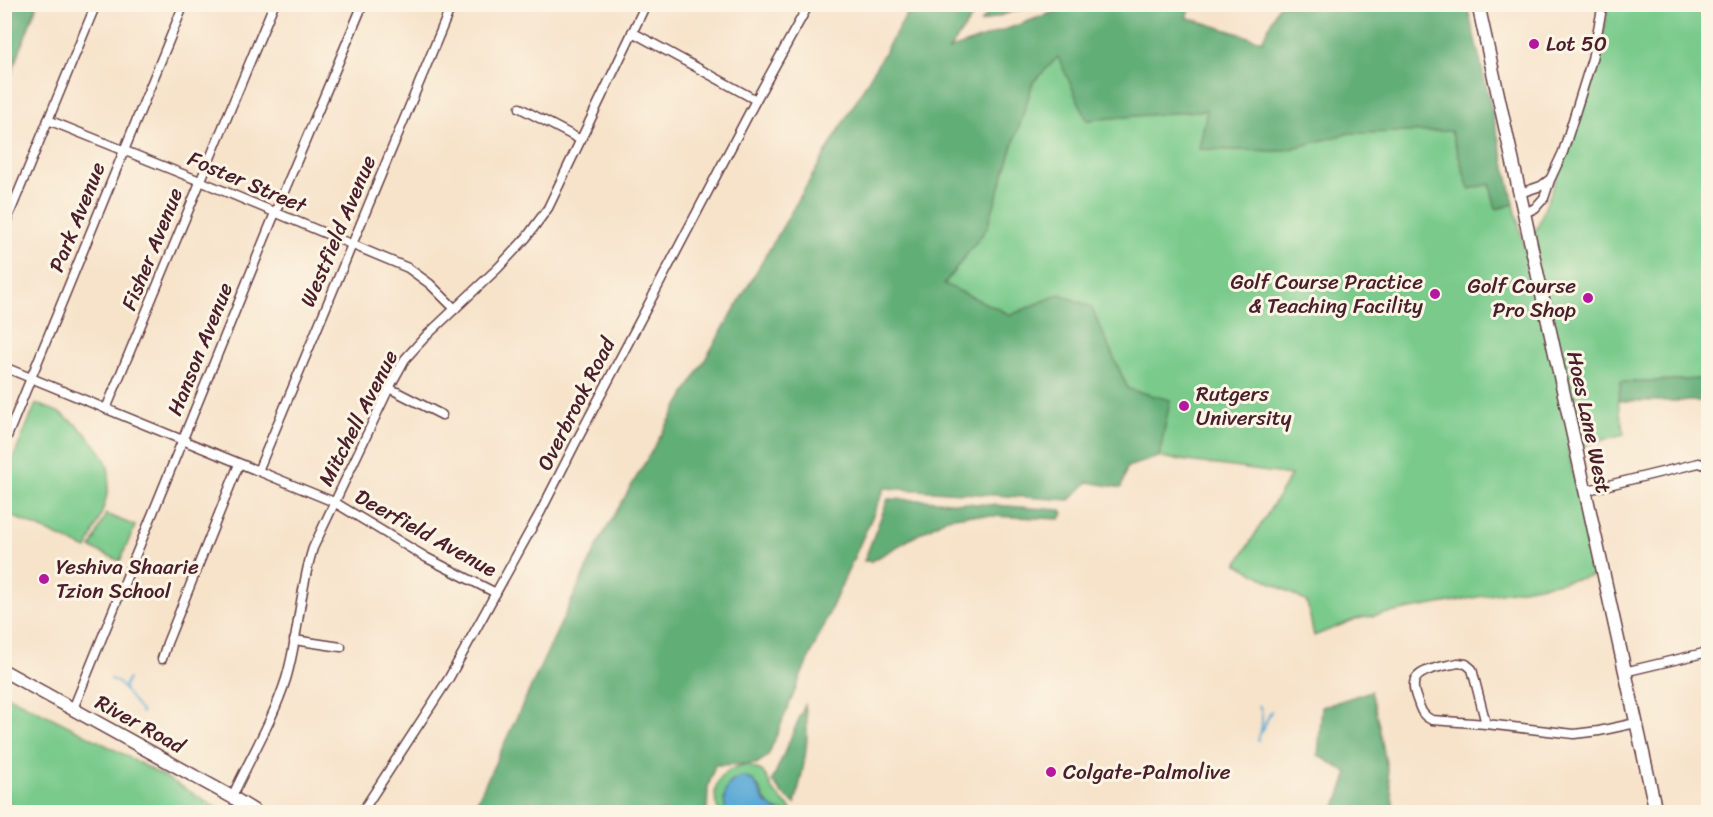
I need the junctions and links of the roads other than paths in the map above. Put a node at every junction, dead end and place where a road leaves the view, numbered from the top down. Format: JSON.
{"nodes":[{"id":1,"x":96,"y":4,"type":"edge"},
{"id":2,"x":184,"y":4,"type":"edge"},
{"id":3,"x":274,"y":4,"type":"edge"},
{"id":4,"x":363,"y":4,"type":"edge"},
{"id":5,"x":452,"y":4,"type":"edge"},
{"id":6,"x":646,"y":4,"type":"edge"},
{"id":7,"x":809,"y":4,"type":"edge"},
{"id":8,"x":1478,"y":4,"type":"edge"},
{"id":9,"x":1603,"y":4,"type":"edge"},
{"id":10,"x":632,"y":32,"type":"junction"},
{"id":11,"x":756,"y":100,"type":"junction"},
{"id":12,"x":520,"y":108,"type":"dead end"},
{"id":13,"x":48,"y":120,"type":"junction"},
{"id":14,"x":581,"y":140,"type":"junction"},
{"id":15,"x":124,"y":151,"type":"junction"},
{"id":16,"x":1550,"y":180,"type":"junction"},
{"id":17,"x":200,"y":181,"type":"junction"},
{"id":18,"x":1520,"y":194,"type":"junction"},
{"id":19,"x":275,"y":213,"type":"junction"},
{"id":20,"x":1525,"y":213,"type":"junction"},
{"id":21,"x":4,"y":226,"type":"edge"},
{"id":22,"x":351,"y":245,"type":"junction"},
{"id":23,"x":455,"y":309,"type":"junction"},
{"id":24,"x":4,"y":367,"type":"edge"},
{"id":25,"x":31,"y":378,"type":"junction"},
{"id":26,"x":389,"y":388,"type":"junction"},
{"id":27,"x":106,"y":409,"type":"junction"},
{"id":28,"x":442,"y":415,"type":"dead end"},
{"id":29,"x":183,"y":441,"type":"junction"},
{"id":30,"x":4,"y":444,"type":"edge"},
{"id":31,"x":239,"y":464,"type":"junction"},
{"id":32,"x":1708,"y":466,"type":"edge"},
{"id":33,"x":258,"y":471,"type":"junction"},
{"id":34,"x":1584,"y":491,"type":"junction"},
{"id":35,"x":334,"y":502,"type":"junction"},
{"id":36,"x":496,"y":593,"type":"junction"},
{"id":37,"x":294,"y":640,"type":"junction"},
{"id":38,"x":341,"y":647,"type":"dead end"},
{"id":39,"x":1708,"y":652,"type":"edge"},
{"id":40,"x":162,"y":659,"type":"dead end"},
{"id":41,"x":4,"y":671,"type":"edge"},
{"id":42,"x":1624,"y":672,"type":"junction"},
{"id":43,"x":73,"y":708,"type":"junction"},
{"id":44,"x":1636,"y":723,"type":"junction"},
{"id":45,"x":1486,"y":724,"type":"junction"},
{"id":46,"x":232,"y":797,"type":"junction"},
{"id":47,"x":256,"y":813,"type":"edge"},
{"id":48,"x":362,"y":813,"type":"edge"},
{"id":49,"x":1656,"y":813,"type":"edge"}],
"edges":[{"from":1,"to":13,"type":"street"},
{"from":2,"to":15,"type":"street","name":"Park Avenue"},
{"from":3,"to":17,"type":"street","name":"Fisher Avenue"},
{"from":4,"to":19,"type":"street","name":"Hanson Avenue"},
{"from":5,"to":22,"type":"street","name":"Westfield Avenue"},
{"from":6,"to":10,"type":"street","name":"Mitchell Avenue"},
{"from":7,"to":11,"type":"street","name":"Overbrook Road"},
{"from":8,"to":18,"type":"street","name":"Hoes Lane West"},
{"from":9,"to":16,"type":"street"},
{"from":10,"to":11,"type":"street"},
{"from":10,"to":14,"type":"street","name":"Mitchell Avenue"},
{"from":11,"to":36,"type":"street","name":"Overbrook Road"},
{"from":12,"to":14,"type":"street"},
{"from":13,"to":15,"type":"street","name":"Foster Street"},
{"from":13,"to":21,"type":"street"},
{"from":14,"to":23,"type":"street","name":"Mitchell Avenue"},
{"from":15,"to":17,"type":"street","name":"Foster Street"},
{"from":15,"to":25,"type":"street","name":"Park Avenue"},
{"from":16,"to":18,"type":"street"},
{"from":16,"to":20,"type":"street"},
{"from":17,"to":19,"type":"street","name":"Foster Street"},
{"from":17,"to":27,"type":"street","name":"Fisher Avenue"},
{"from":18,"to":20,"type":"street","name":"Hoes Lane West"},
{"from":19,"to":22,"type":"street","name":"Foster Street"},
{"from":19,"to":29,"type":"street","name":"Hanson Avenue"},
{"from":20,"to":34,"type":"street","name":"Hoes Lane West"},
{"from":22,"to":23,"type":"street","name":"Foster Street"},
{"from":22,"to":33,"type":"street","name":"Westfield Avenue"},
{"from":23,"to":26,"type":"street","name":"Mitchell Avenue"},
{"from":24,"to":25,"type":"street","name":"Deerfield Avenue"},
{"from":25,"to":27,"type":"street","name":"Deerfield Avenue"},
{"from":25,"to":30,"type":"street","name":"Park Avenue"},
{"from":26,"to":28,"type":"street"},
{"from":26,"to":35,"type":"street","name":"Mitchell Avenue"},
{"from":27,"to":29,"type":"street","name":"Deerfield Avenue"},
{"from":29,"to":31,"type":"street","name":"Deerfield Avenue"},
{"from":29,"to":43,"type":"street","name":"Hanson Avenue"},
{"from":31,"to":33,"type":"street","name":"Deerfield Avenue"},
{"from":31,"to":40,"type":"street"},
{"from":32,"to":34,"type":"street"},
{"from":33,"to":35,"type":"street","name":"Deerfield Avenue"},
{"from":34,"to":42,"type":"street","name":"Hoes Lane West"},
{"from":35,"to":36,"type":"street","name":"Deerfield Avenue"},
{"from":35,"to":37,"type":"street","name":"Mitchell Avenue"},
{"from":36,"to":48,"type":"street","name":"Overbrook Road"},
{"from":37,"to":38,"type":"street"},
{"from":37,"to":46,"type":"street","name":"Mitchell Avenue"},
{"from":39,"to":42,"type":"street"},
{"from":41,"to":43,"type":"street","name":"River Road"},
{"from":42,"to":44,"type":"street","name":"Hoes Lane West"},
{"from":43,"to":46,"type":"street","name":"River Road"},
{"from":44,"to":45,"type":"street"},
{"from":44,"to":49,"type":"street","name":"Hoes Lane West"},
{"from":45,"to":45,"type":"street"},
{"from":46,"to":47,"type":"street","name":"River Road"}]}
